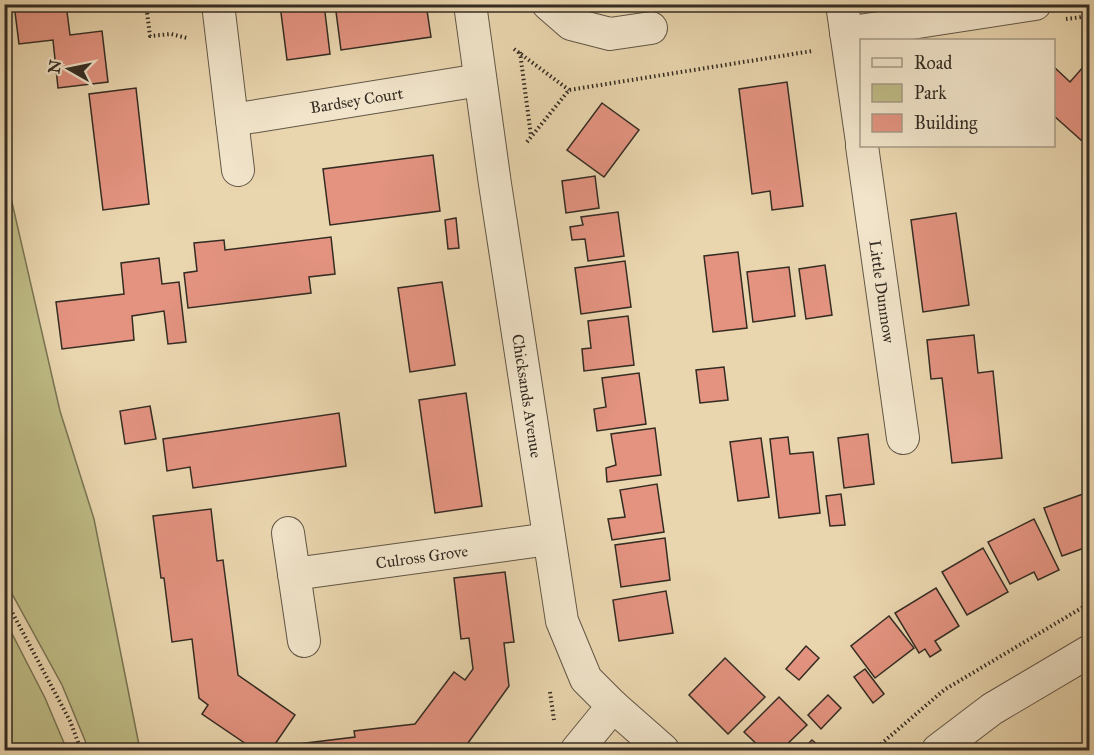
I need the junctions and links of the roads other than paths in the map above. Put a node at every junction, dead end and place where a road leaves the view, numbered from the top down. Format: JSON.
{"nodes":[{"id":1,"x":218,"y":4,"type":"edge"},
{"id":2,"x":548,"y":4,"type":"edge"},
{"id":3,"x":1035,"y":4,"type":"edge"},
{"id":4,"x":472,"y":13,"type":"edge"},
{"id":5,"x":844,"y":19,"type":"edge"},
{"id":6,"x":651,"y":28,"type":"dead end"},
{"id":7,"x":480,"y":81,"type":"junction"},
{"id":8,"x":232,"y":120,"type":"junction"},
{"id":9,"x":860,"y":130,"type":"edge"},
{"id":10,"x":862,"y":147,"type":"edge"},
{"id":11,"x":238,"y":170,"type":"dead end"},
{"id":12,"x":903,"y":438,"type":"dead end"},
{"id":13,"x":288,"y":533,"type":"dead end"},
{"id":14,"x":549,"y":539,"type":"junction"},
{"id":15,"x":294,"y":574,"type":"junction"},
{"id":16,"x":304,"y":641,"type":"dead end"},
{"id":17,"x":1089,"y":651,"type":"edge"},
{"id":18,"x":613,"y":706,"type":"junction"},
{"id":19,"x":577,"y":750,"type":"edge"},
{"id":20,"x":663,"y":750,"type":"edge"},
{"id":21,"x":938,"y":750,"type":"edge"}],
"edges":[{"from":1,"to":8,"type":"street"},
{"from":2,"to":6,"type":"street"},
{"from":3,"to":5,"type":"street"},
{"from":4,"to":7,"type":"street","name":"Chicksands Avenue"},
{"from":5,"to":9,"type":"street","name":"Little Dunmow"},
{"from":7,"to":8,"type":"street","name":"Bardsey Court"},
{"from":7,"to":14,"type":"street","name":"Chicksands Avenue"},
{"from":8,"to":11,"type":"street"},
{"from":10,"to":12,"type":"street","name":"Little Dunmow"},
{"from":13,"to":15,"type":"street"},
{"from":14,"to":15,"type":"street","name":"Culross Grove"},
{"from":14,"to":18,"type":"street","name":"Chicksands Avenue"},
{"from":15,"to":16,"type":"street"},
{"from":17,"to":21,"type":"street"},
{"from":18,"to":19,"type":"street"},
{"from":18,"to":20,"type":"street","name":"Chicksands Avenue"}]}
